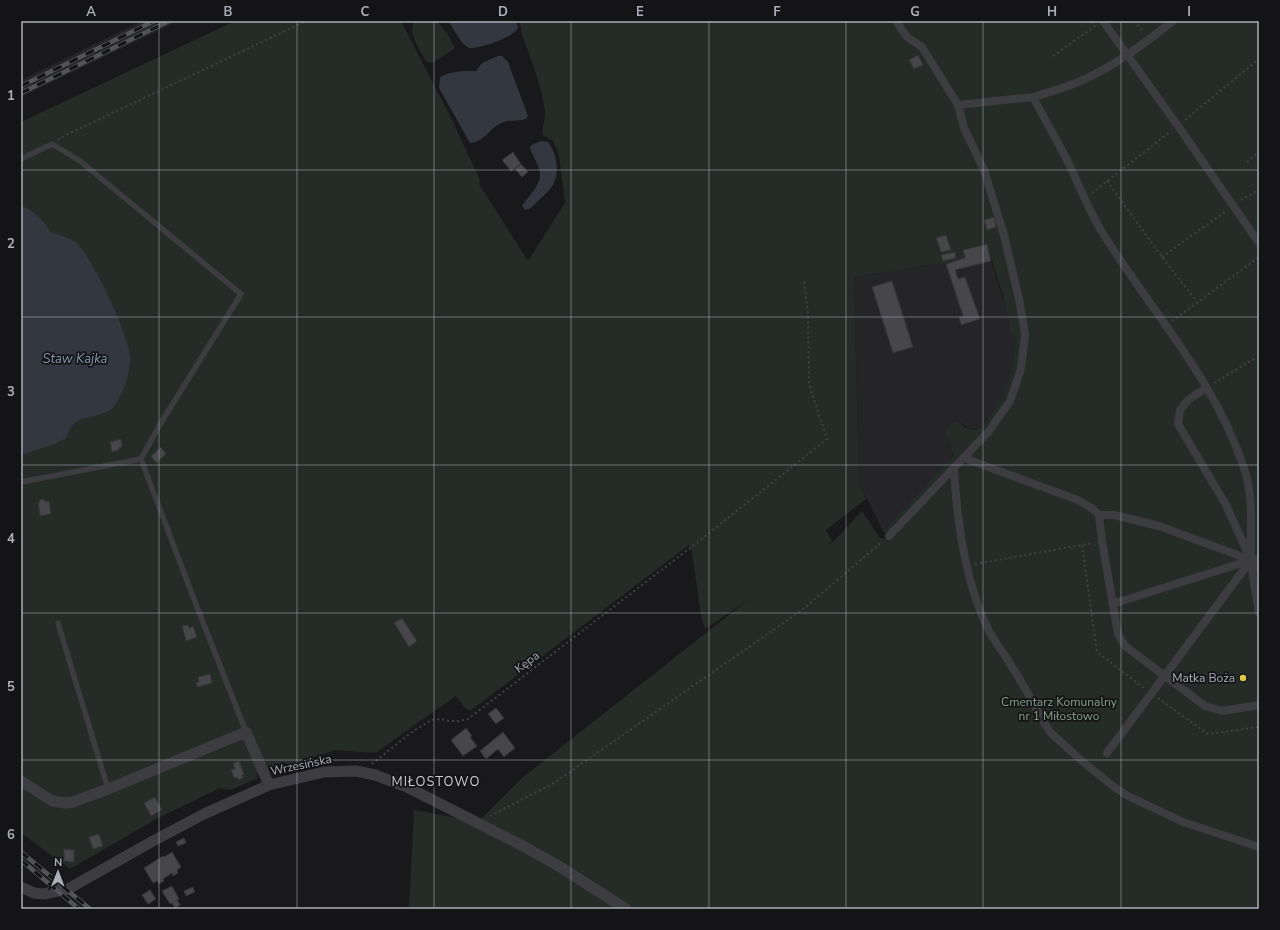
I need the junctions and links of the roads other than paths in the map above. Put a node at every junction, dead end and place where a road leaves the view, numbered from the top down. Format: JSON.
{"nodes":[{"id":1,"x":896,"y":21,"type":"edge"},
{"id":2,"x":1103,"y":21,"type":"edge"},
{"id":3,"x":1173,"y":21,"type":"edge"},
{"id":4,"x":1127,"y":54,"type":"junction"},
{"id":5,"x":1033,"y":97,"type":"junction"},
{"id":6,"x":958,"y":105,"type":"junction"},
{"id":7,"x":21,"y":159,"type":"edge"},
{"id":8,"x":1259,"y":243,"type":"edge"},
{"id":9,"x":1206,"y":388,"type":"junction"},
{"id":10,"x":964,"y":458,"type":"junction"},
{"id":11,"x":141,"y":460,"type":"junction"},
{"id":12,"x":954,"y":469,"type":"junction"},
{"id":13,"x":21,"y":482,"type":"edge"},
{"id":14,"x":1099,"y":516,"type":"junction"},
{"id":15,"x":889,"y":536,"type":"road end"},
{"id":16,"x":1255,"y":559,"type":"edge"},
{"id":17,"x":1259,"y":569,"type":"edge"},
{"id":18,"x":1112,"y":603,"type":"junction"},
{"id":19,"x":1259,"y":612,"type":"edge"},
{"id":20,"x":58,"y":623,"type":"dead end"},
{"id":21,"x":1164,"y":676,"type":"junction"},
{"id":22,"x":1259,"y":705,"type":"edge"},
{"id":23,"x":246,"y":732,"type":"junction"},
{"id":24,"x":1107,"y":753,"type":"dead end"},
{"id":25,"x":21,"y":780,"type":"edge"},
{"id":26,"x":269,"y":785,"type":"junction"},
{"id":27,"x":108,"y":789,"type":"junction"},
{"id":28,"x":1259,"y":847,"type":"edge"},
{"id":29,"x":21,"y":888,"type":"edge"},
{"id":30,"x":626,"y":909,"type":"edge"}],
"edges":[{"from":1,"to":6,"type":"street"},
{"from":2,"to":4,"type":"street"},
{"from":3,"to":4,"type":"street"},
{"from":4,"to":5,"type":"street"},
{"from":4,"to":8,"type":"street"},
{"from":5,"to":6,"type":"street"},
{"from":5,"to":9,"type":"street"},
{"from":6,"to":10,"type":"street"},
{"from":7,"to":11,"type":"lane"},
{"from":9,"to":16,"type":"street"},
{"from":9,"to":16,"type":"street"},
{"from":10,"to":12,"type":"street"},
{"from":10,"to":14,"type":"street"},
{"from":11,"to":13,"type":"lane"},
{"from":11,"to":23,"type":"lane"},
{"from":12,"to":15,"type":"street"},
{"from":12,"to":28,"type":"street"},
{"from":14,"to":16,"type":"street"},
{"from":14,"to":18,"type":"street"},
{"from":16,"to":17,"type":"street"},
{"from":16,"to":18,"type":"street"},
{"from":16,"to":19,"type":"street"},
{"from":16,"to":21,"type":"street"},
{"from":18,"to":21,"type":"street"},
{"from":20,"to":27,"type":"lane"},
{"from":21,"to":22,"type":"street"},
{"from":21,"to":24,"type":"street"},
{"from":23,"to":26,"type":"street"},
{"from":23,"to":27,"type":"street"},
{"from":25,"to":27,"type":"street"},
{"from":26,"to":29,"type":"street","name":"Wrzesińska"},
{"from":26,"to":30,"type":"street","name":"Wrzesińska"}]}
